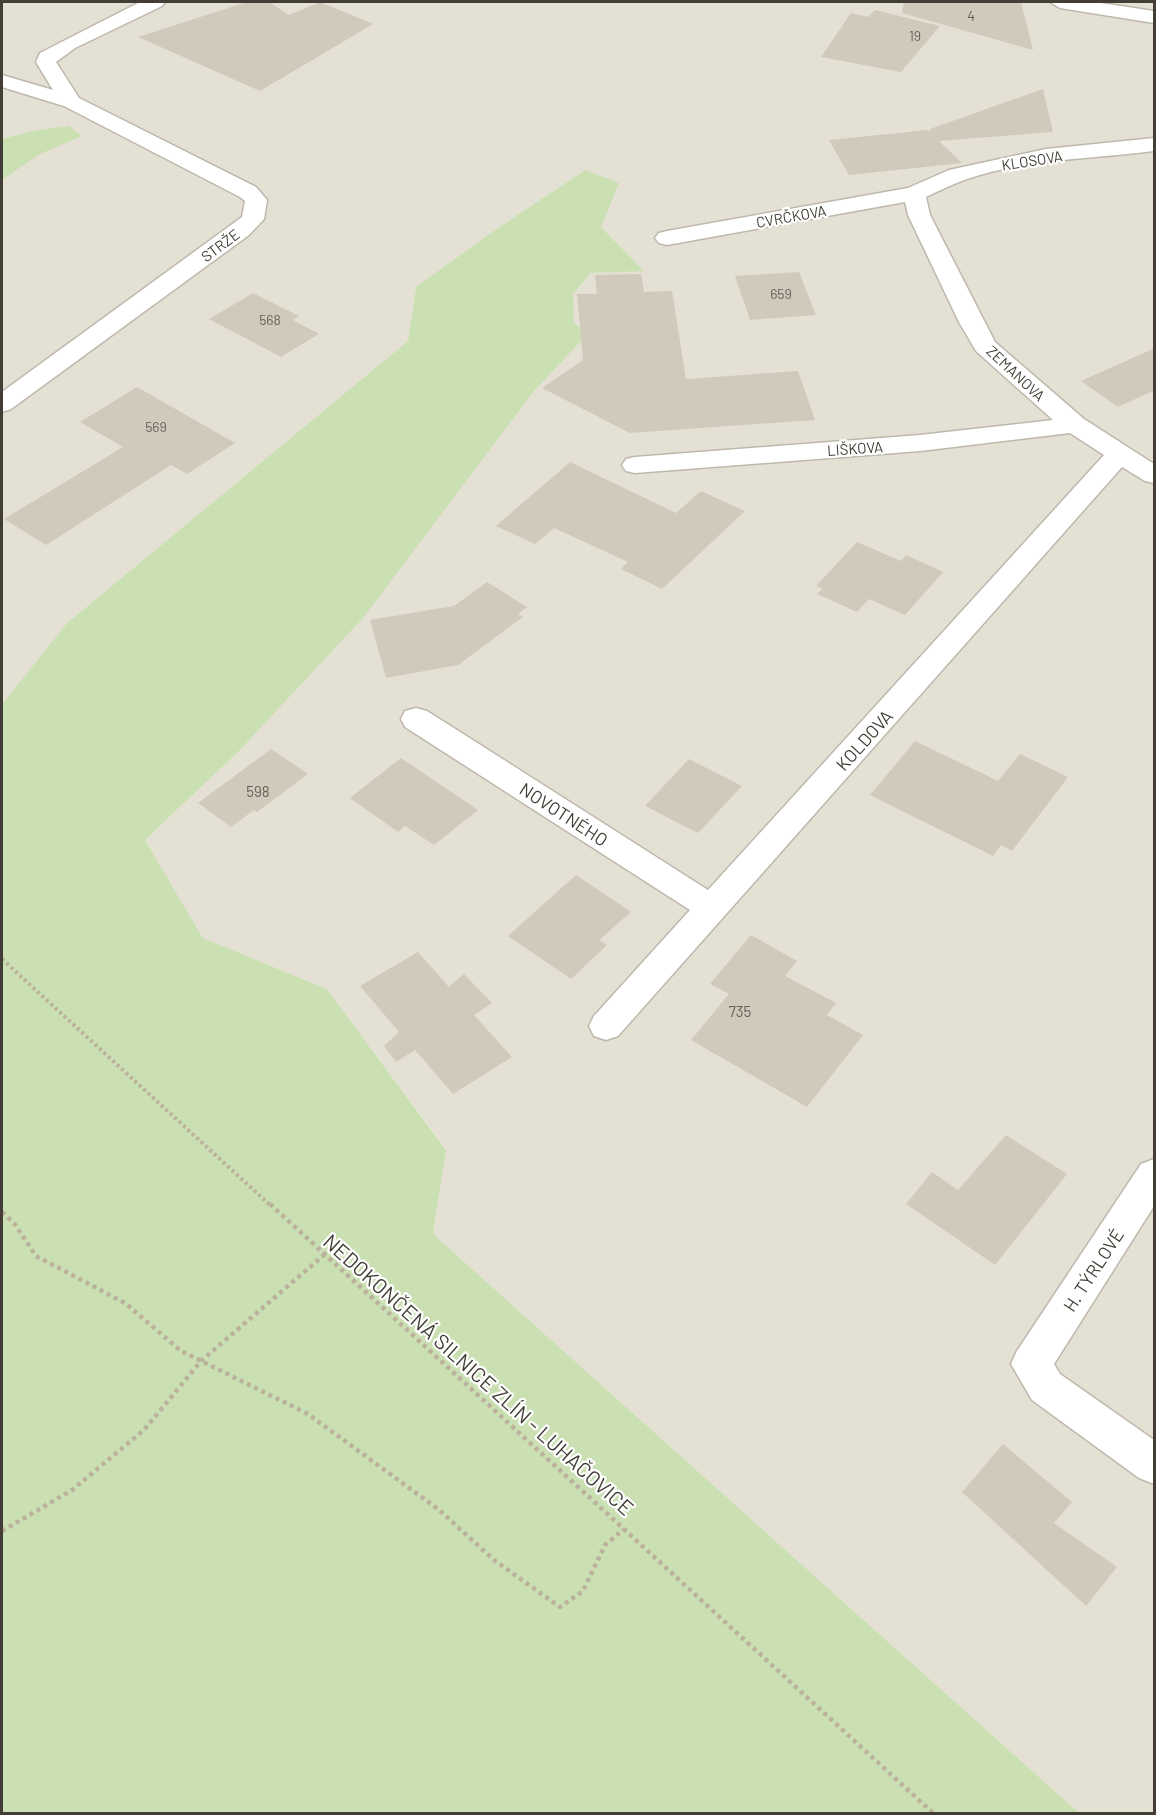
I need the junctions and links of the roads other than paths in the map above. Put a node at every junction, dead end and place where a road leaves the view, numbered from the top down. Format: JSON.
{"nodes":[{"id":1,"x":155,"y":2,"type":"edge"},
{"id":2,"x":1060,"y":2,"type":"edge"},
{"id":3,"x":1155,"y":17,"type":"edge"},
{"id":4,"x":2,"y":81,"type":"edge"},
{"id":5,"x":71,"y":102,"type":"junction"},
{"id":6,"x":1155,"y":145,"type":"edge"},
{"id":7,"x":914,"y":194,"type":"junction"},
{"id":8,"x":667,"y":238,"type":"dead end"},
{"id":9,"x":2,"y":404,"type":"edge"},
{"id":10,"x":1075,"y":425,"type":"junction"},
{"id":11,"x":1120,"y":453,"type":"junction"},
{"id":12,"x":635,"y":465,"type":"dead end"},
{"id":13,"x":1155,"y":475,"type":"edge"},
{"id":14,"x":416,"y":719,"type":"dead end"},
{"id":15,"x":713,"y":909,"type":"junction"},
{"id":16,"x":606,"y":1026,"type":"dead end"},
{"id":17,"x":1155,"y":1175,"type":"edge"},
{"id":18,"x":1155,"y":1464,"type":"edge"}],
"edges":[{"from":1,"to":5,"type":"street"},
{"from":2,"to":3,"type":"street"},
{"from":4,"to":5,"type":"street","name":"STRŽE"},
{"from":5,"to":9,"type":"street","name":"STRŽE"},
{"from":6,"to":7,"type":"street","name":"KLOSOVA"},
{"from":7,"to":8,"type":"street","name":"CVRČKOVA"},
{"from":7,"to":10,"type":"street","name":"ZEMANOVA"},
{"from":10,"to":11,"type":"street","name":"ZEMANOVA"},
{"from":10,"to":12,"type":"street","name":"LIŠKOVA"},
{"from":11,"to":13,"type":"street","name":"ZEMANOVA"},
{"from":11,"to":15,"type":"street","name":"KOLDOVA"},
{"from":14,"to":15,"type":"street","name":"NOVOTNÉHO"},
{"from":15,"to":16,"type":"street","name":"KOLDOVA"},
{"from":17,"to":18,"type":"street","name":"H. TÝRLOVÉ"}]}
